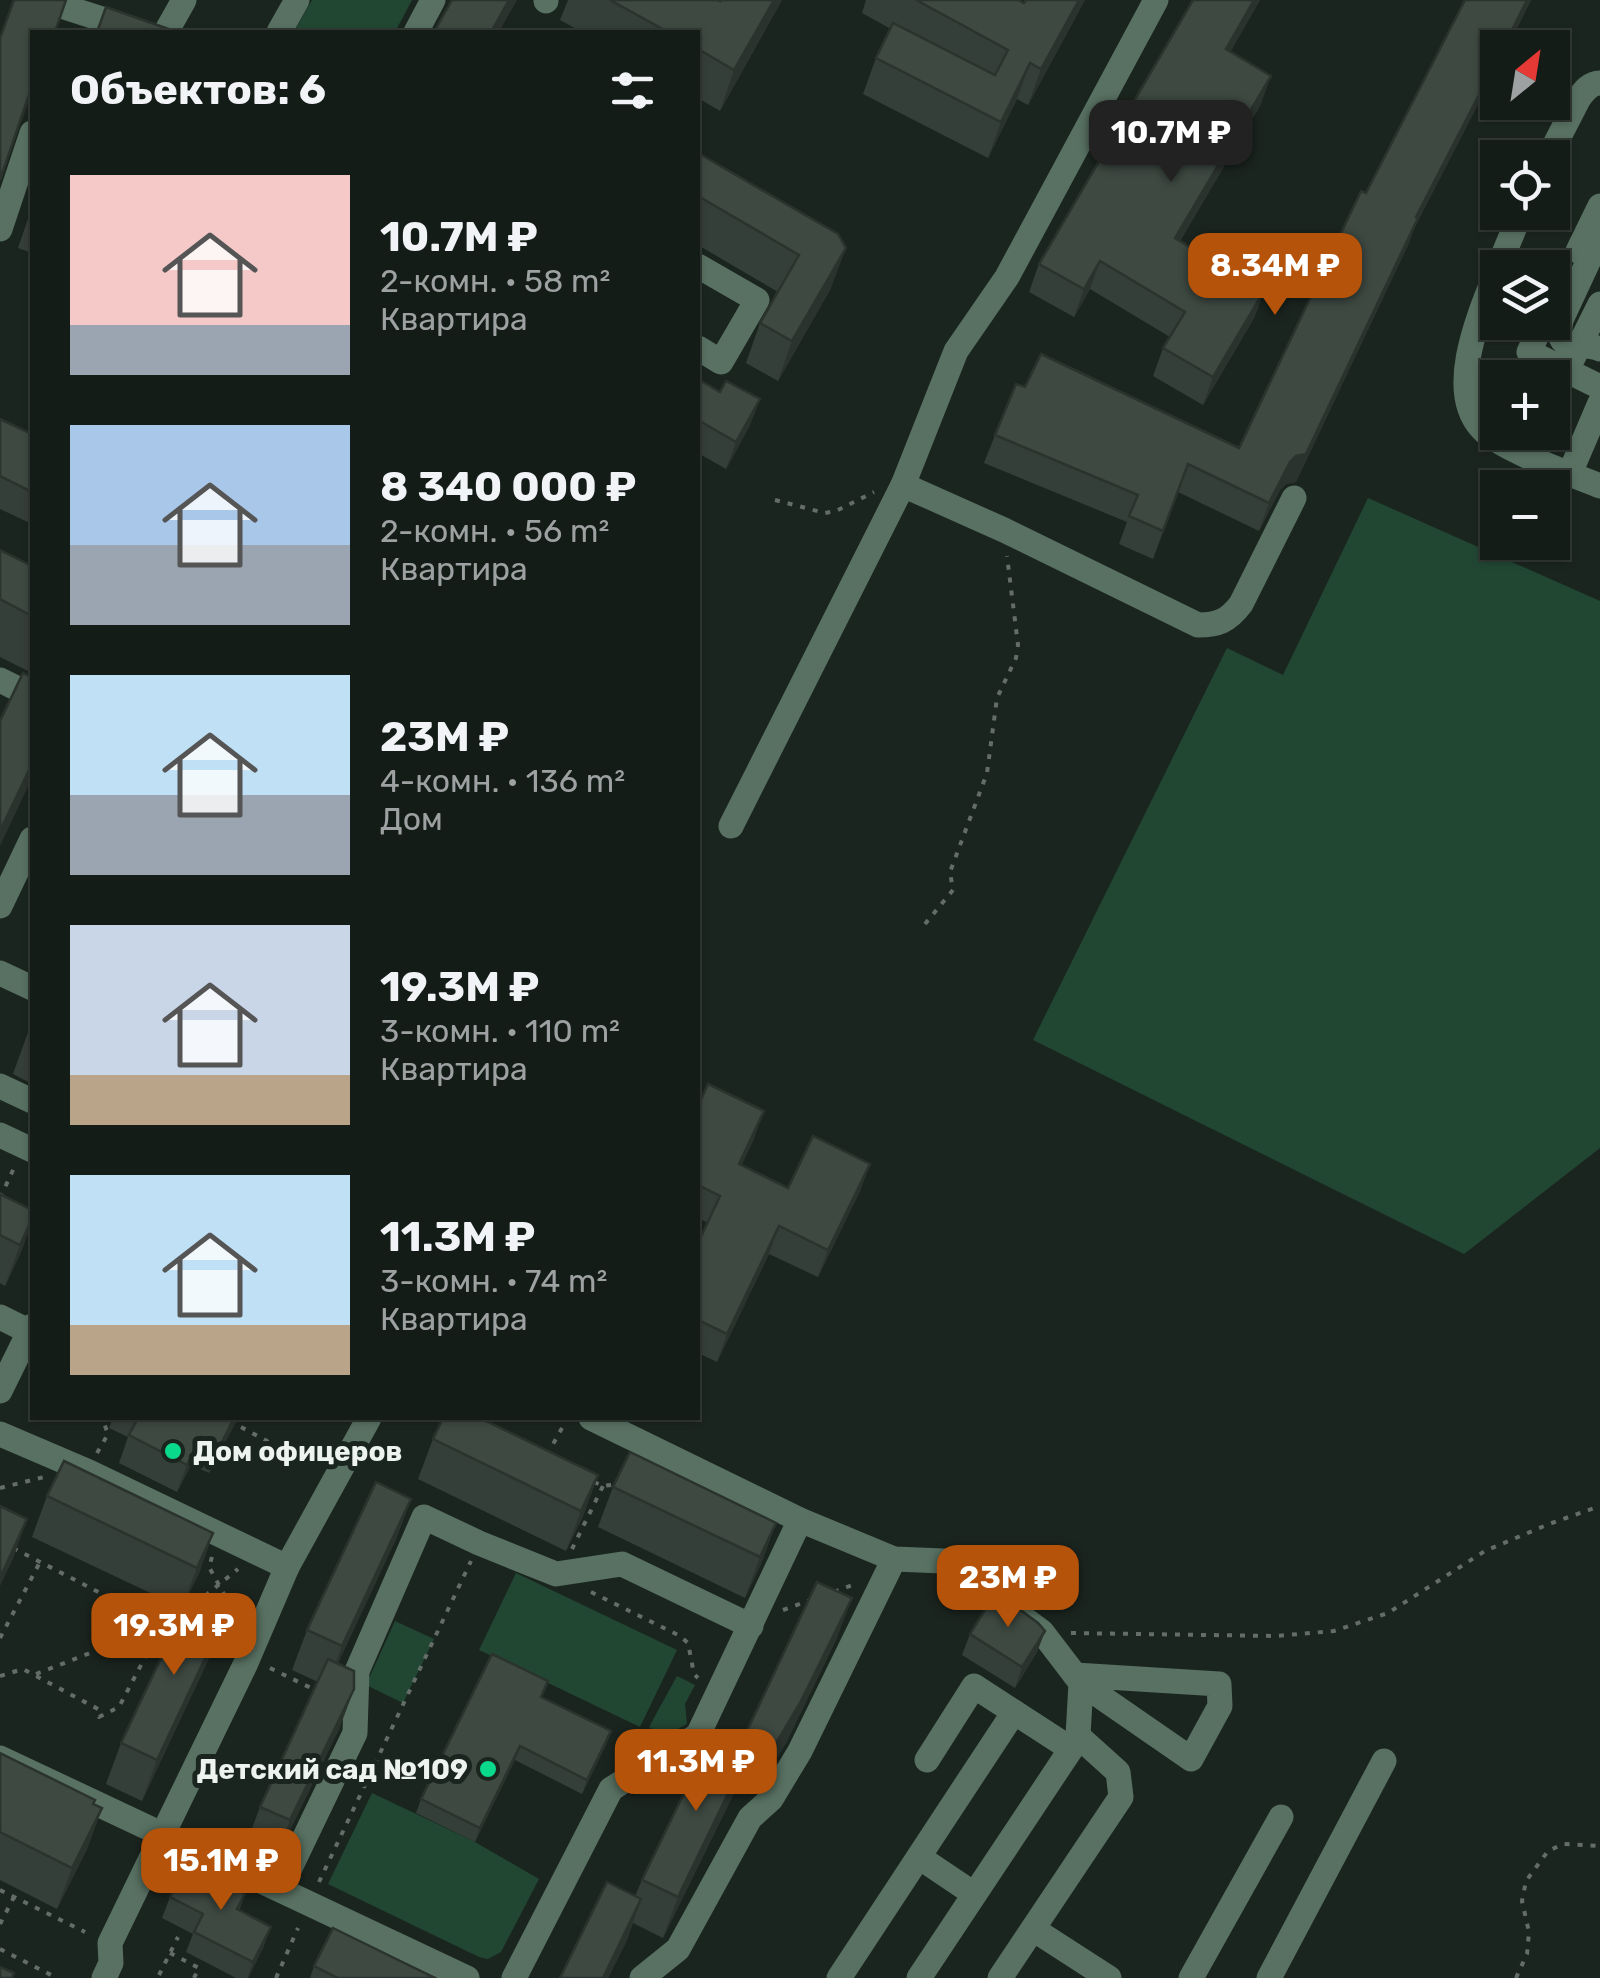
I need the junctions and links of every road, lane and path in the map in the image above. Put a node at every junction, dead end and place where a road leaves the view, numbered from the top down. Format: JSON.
{"nodes":[{"id":1,"x":42,"y":0,"type":"edge"},
{"id":2,"x":184,"y":0,"type":"edge"},
{"id":3,"x":297,"y":0,"type":"edge"},
{"id":4,"x":434,"y":0,"type":"edge"},
{"id":5,"x":1156,"y":0,"type":"edge"},
{"id":6,"x":70,"y":22,"type":"edge"},
{"id":7,"x":128,"y":30,"type":"edge"},
{"id":8,"x":167,"y":30,"type":"edge"},
{"id":9,"x":279,"y":30,"type":"edge"},
{"id":10,"x":417,"y":30,"type":"edge"},
{"id":11,"x":1600,"y":83,"type":"edge"},
{"id":12,"x":30,"y":139,"type":"edge"},
{"id":13,"x":1557,"y":140,"type":"edge"},
{"id":14,"x":1600,"y":206,"type":"edge"},
{"id":15,"x":0,"y":229,"type":"edge"},
{"id":16,"x":1600,"y":236,"type":"edge"},
{"id":17,"x":700,"y":267,"type":"edge"},
{"id":18,"x":1570,"y":267,"type":"edge"},
{"id":19,"x":1590,"y":284,"type":"edge"},
{"id":20,"x":1600,"y":304,"type":"edge"},
{"id":21,"x":1480,"y":314,"type":"edge"},
{"id":22,"x":1535,"y":340,"type":"edge"},
{"id":23,"x":700,"y":349,"type":"edge"},
{"id":24,"x":1582,"y":356,"type":"edge"},
{"id":25,"x":1599,"y":387,"type":"edge"},
{"id":26,"x":1561,"y":470,"type":"edge"},
{"id":27,"x":1570,"y":474,"type":"joint"},
{"id":28,"x":904,"y":485,"type":"junction"},
{"id":29,"x":1600,"y":486,"type":"edge"},
{"id":30,"x":1294,"y":498,"type":"dead end"},
{"id":31,"x":776,"y":500,"type":"dead end"},
{"id":32,"x":1004,"y":530,"type":"junction"},
{"id":33,"x":0,"y":680,"type":"edge"},
{"id":34,"x":30,"y":695,"type":"edge"},
{"id":35,"x":731,"y":826,"type":"dead end"},
{"id":36,"x":30,"y":844,"type":"edge"},
{"id":37,"x":0,"y":906,"type":"edge"},
{"id":38,"x":925,"y":924,"type":"dead end"},
{"id":39,"x":0,"y":973,"type":"edge"},
{"id":40,"x":30,"y":987,"type":"edge"},
{"id":41,"x":0,"y":1086,"type":"edge"},
{"id":42,"x":30,"y":1100,"type":"edge"},
{"id":43,"x":0,"y":1135,"type":"edge"},
{"id":44,"x":24,"y":1157,"type":"edge"},
{"id":45,"x":0,"y":1198,"type":"edge"},
{"id":46,"x":29,"y":1229,"type":"edge"},
{"id":47,"x":30,"y":1234,"type":"edge"},
{"id":48,"x":0,"y":1316,"type":"edge"},
{"id":49,"x":30,"y":1329,"type":"edge"},
{"id":50,"x":30,"y":1331,"type":"edge"},
{"id":51,"x":0,"y":1391,"type":"edge"},
{"id":52,"x":105,"y":1420,"type":"edge"},
{"id":53,"x":368,"y":1420,"type":"edge"},
{"id":54,"x":503,"y":1420,"type":"edge"},
{"id":55,"x":595,"y":1420,"type":"edge"},
{"id":56,"x":241,"y":1428,"type":"dead end"},
{"id":57,"x":562,"y":1428,"type":"dead end"},
{"id":58,"x":0,"y":1434,"type":"edge"},
{"id":59,"x":495,"y":1434,"type":"edge"},
{"id":60,"x":97,"y":1454,"type":"dead end"},
{"id":61,"x":545,"y":1459,"type":"edge"},
{"id":62,"x":306,"y":1462,"type":"dead end"},
{"id":63,"x":55,"y":1474,"type":"edge"},
{"id":64,"x":588,"y":1479,"type":"edge"},
{"id":65,"x":603,"y":1486,"type":"junction"},
{"id":66,"x":0,"y":1488,"type":"edge"},
{"id":67,"x":628,"y":1488,"type":"edge"},
{"id":68,"x":1600,"y":1506,"type":"edge"},
{"id":69,"x":800,"y":1520,"type":"junction"},
{"id":70,"x":0,"y":1542,"type":"edge"},
{"id":71,"x":480,"y":1544,"type":"junction"},
{"id":72,"x":215,"y":1548,"type":"edge"},
{"id":73,"x":894,"y":1559,"type":"junction"},
{"id":74,"x":40,"y":1562,"type":"junction"},
{"id":75,"x":246,"y":1563,"type":"dead end"},
{"id":76,"x":287,"y":1566,"type":"junction"},
{"id":77,"x":560,"y":1573,"type":"junction"},
{"id":78,"x":860,"y":1582,"type":"dead end"},
{"id":79,"x":218,"y":1584,"type":"junction"},
{"id":80,"x":591,"y":1592,"type":"dead end"},
{"id":81,"x":827,"y":1594,"type":"edge"},
{"id":82,"x":810,"y":1600,"type":"edge"},
{"id":83,"x":776,"y":1612,"type":"dead end"},
{"id":84,"x":235,"y":1614,"type":"dead end"},
{"id":85,"x":187,"y":1616,"type":"edge"},
{"id":86,"x":162,"y":1625,"type":"junction"},
{"id":87,"x":751,"y":1626,"type":"junction"},
{"id":88,"x":1042,"y":1632,"type":"junction"},
{"id":89,"x":0,"y":1638,"type":"edge"},
{"id":90,"x":192,"y":1640,"type":"edge"},
{"id":91,"x":262,"y":1664,"type":"dead end"},
{"id":92,"x":34,"y":1675,"type":"junction"},
{"id":93,"x":0,"y":1676,"type":"edge"},
{"id":94,"x":698,"y":1678,"type":"dead end"},
{"id":95,"x":1078,"y":1679,"type":"junction"},
{"id":96,"x":354,"y":1709,"type":"junction"},
{"id":97,"x":1014,"y":1712,"type":"junction"},
{"id":98,"x":1074,"y":1743,"type":"junction"},
{"id":99,"x":0,"y":1758,"type":"edge"},
{"id":100,"x":927,"y":1760,"type":"dead end"},
{"id":101,"x":1384,"y":1761,"type":"dead end"},
{"id":102,"x":1281,"y":1817,"type":"dead end"},
{"id":103,"x":163,"y":1835,"type":"junction"},
{"id":104,"x":1600,"y":1846,"type":"edge"},
{"id":105,"x":919,"y":1857,"type":"junction"},
{"id":106,"x":290,"y":1868,"type":"dead end"},
{"id":107,"x":316,"y":1889,"type":"dead end"},
{"id":108,"x":0,"y":1890,"type":"edge"},
{"id":109,"x":974,"y":1894,"type":"junction"},
{"id":110,"x":14,"y":1897,"type":"junction"},
{"id":111,"x":0,"y":1924,"type":"edge"},
{"id":112,"x":298,"y":1928,"type":"dead end"},
{"id":113,"x":1032,"y":1929,"type":"junction"},
{"id":114,"x":84,"y":1932,"type":"dead end"},
{"id":115,"x":178,"y":1937,"type":"dead end"},
{"id":116,"x":0,"y":1949,"type":"edge"},
{"id":117,"x":170,"y":1953,"type":"junction"},
{"id":118,"x":160,"y":1975,"type":"dead end"},
{"id":119,"x":57,"y":1978,"type":"edge"},
{"id":120,"x":104,"y":1978,"type":"edge"},
{"id":121,"x":194,"y":1978,"type":"edge"},
{"id":122,"x":276,"y":1978,"type":"edge"},
{"id":123,"x":467,"y":1978,"type":"edge"},
{"id":124,"x":514,"y":1978,"type":"edge"},
{"id":125,"x":642,"y":1978,"type":"edge"},
{"id":126,"x":839,"y":1978,"type":"edge"},
{"id":127,"x":918,"y":1978,"type":"edge"},
{"id":128,"x":1000,"y":1978,"type":"edge"},
{"id":129,"x":1109,"y":1978,"type":"edge"},
{"id":130,"x":1190,"y":1978,"type":"edge"},
{"id":131,"x":1269,"y":1978,"type":"edge"},
{"id":132,"x":1516,"y":1978,"type":"edge"}],
"edges":[{"from":1,"to":6,"type":"street"},
{"from":2,"to":8,"type":"street"},
{"from":3,"to":9,"type":"street"},
{"from":4,"to":10,"type":"street"},
{"from":5,"to":28,"type":"street"},
{"from":6,"to":7,"type":"street"},
{"from":11,"to":13,"type":"street"},
{"from":12,"to":15,"type":"street"},
{"from":14,"to":18,"type":"street"},
{"from":16,"to":19,"type":"street"},
{"from":17,"to":23,"type":"street"},
{"from":19,"to":24,"type":"street"},
{"from":20,"to":24,"type":"street"},
{"from":21,"to":26,"type":"street"},
{"from":22,"to":24,"type":"street"},
{"from":24,"to":25,"type":"street"},
{"from":25,"to":27,"type":"street"},
{"from":27,"to":29,"type":"street"},
{"from":28,"to":31,"type":"path"},
{"from":28,"to":32,"type":"street"},
{"from":28,"to":35,"type":"street"},
{"from":30,"to":32,"type":"street"},
{"from":32,"to":38,"type":"path"},
{"from":33,"to":34,"type":"street"},
{"from":36,"to":37,"type":"street"},
{"from":39,"to":40,"type":"street"},
{"from":41,"to":42,"type":"street"},
{"from":43,"to":44,"type":"street"},
{"from":44,"to":45,"type":"path"},
{"from":46,"to":47,"type":"path"},
{"from":48,"to":49,"type":"street"},
{"from":50,"to":51,"type":"street"},
{"from":52,"to":60,"type":"path"},
{"from":53,"to":76,"type":"street"},
{"from":54,"to":59,"type":"path"},
{"from":55,"to":69,"type":"street"},
{"from":56,"to":62,"type":"path"},
{"from":57,"to":61,"type":"path"},
{"from":58,"to":76,"type":"street"},
{"from":63,"to":66,"type":"path"},
{"from":64,"to":65,"type":"path"},
{"from":65,"to":67,"type":"path"},
{"from":65,"to":77,"type":"path"},
{"from":68,"to":88,"type":"path"},
{"from":69,"to":73,"type":"street"},
{"from":69,"to":87,"type":"street"},
{"from":70,"to":74,"type":"path"},
{"from":71,"to":77,"type":"street"},
{"from":71,"to":96,"type":"street"},
{"from":71,"to":107,"type":"path"},
{"from":72,"to":79,"type":"path"},
{"from":73,"to":88,"type":"street"},
{"from":73,"to":125,"type":"street"},
{"from":74,"to":86,"type":"path"},
{"from":74,"to":89,"type":"path"},
{"from":75,"to":79,"type":"path"},
{"from":76,"to":103,"type":"street"},
{"from":77,"to":87,"type":"street"},
{"from":78,"to":81,"type":"path"},
{"from":79,"to":84,"type":"path"},
{"from":79,"to":85,"type":"path"},
{"from":80,"to":94,"type":"path"},
{"from":82,"to":83,"type":"path"},
{"from":86,"to":90,"type":"path"},
{"from":86,"to":92,"type":"path"},
{"from":86,"to":92,"type":"path"},
{"from":87,"to":124,"type":"street"},
{"from":88,"to":95,"type":"street"},
{"from":91,"to":96,"type":"path"},
{"from":92,"to":93,"type":"path"},
{"from":95,"to":95,"type":"street"},
{"from":95,"to":98,"type":"street"},
{"from":96,"to":106,"type":"street"},
{"from":97,"to":98,"type":"street"},
{"from":97,"to":100,"type":"street"},
{"from":97,"to":105,"type":"street"},
{"from":98,"to":109,"type":"street"},
{"from":98,"to":113,"type":"street"},
{"from":99,"to":103,"type":"street"},
{"from":101,"to":131,"type":"street"},
{"from":102,"to":130,"type":"street"},
{"from":103,"to":120,"type":"street"},
{"from":103,"to":123,"type":"street"},
{"from":104,"to":132,"type":"path"},
{"from":105,"to":109,"type":"street"},
{"from":105,"to":126,"type":"street"},
{"from":108,"to":110,"type":"path"},
{"from":109,"to":127,"type":"street"},
{"from":110,"to":111,"type":"path"},
{"from":110,"to":114,"type":"path"},
{"from":112,"to":122,"type":"path"},
{"from":113,"to":128,"type":"street"},
{"from":113,"to":129,"type":"street"},
{"from":115,"to":117,"type":"path"},
{"from":116,"to":119,"type":"path"},
{"from":117,"to":118,"type":"path"},
{"from":117,"to":121,"type":"path"}]}
